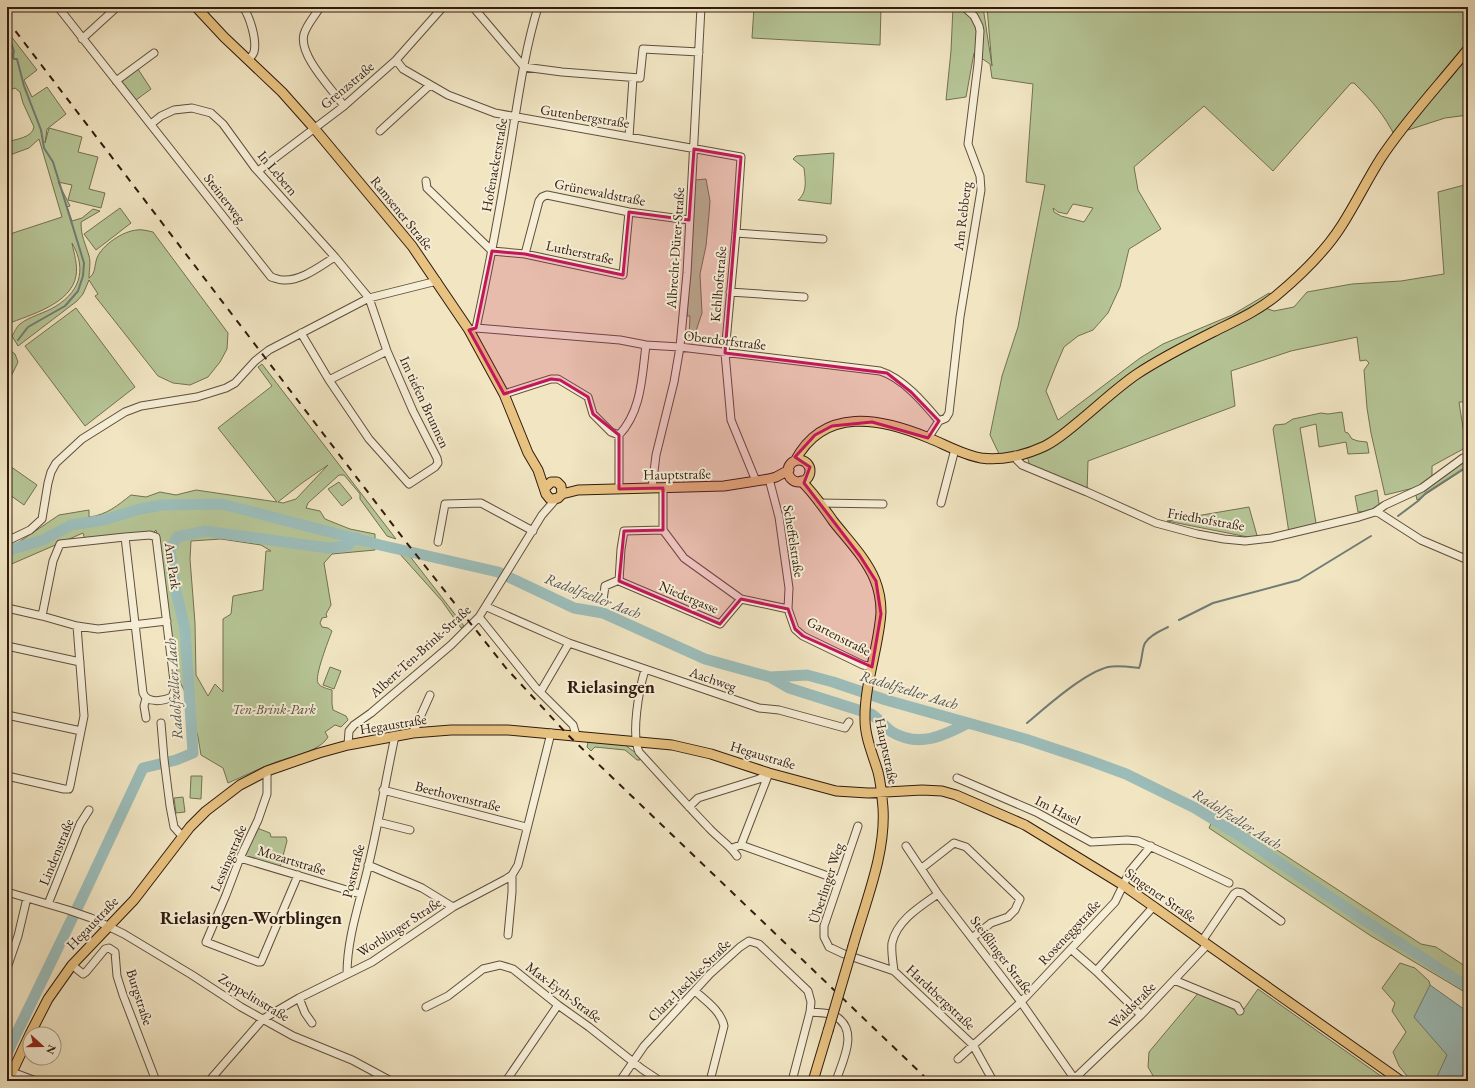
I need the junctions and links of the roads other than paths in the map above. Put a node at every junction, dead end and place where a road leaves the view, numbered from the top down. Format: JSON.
{"nodes":[{"id":1,"x":58,"y":7,"type":"edge"},
{"id":2,"x":117,"y":7,"type":"edge"},
{"id":3,"x":196,"y":7,"type":"edge"},
{"id":4,"x":243,"y":7,"type":"edge"},
{"id":5,"x":320,"y":7,"type":"edge"},
{"id":6,"x":443,"y":7,"type":"edge"},
{"id":7,"x":473,"y":7,"type":"edge"},
{"id":8,"x":538,"y":7,"type":"edge"},
{"id":9,"x":701,"y":7,"type":"edge"},
{"id":10,"x":964,"y":7,"type":"edge"},
{"id":11,"x":82,"y":39,"type":"junction"},
{"id":12,"x":1468,"y":49,"type":"edge"},
{"id":13,"x":699,"y":52,"type":"junction"},
{"id":14,"x":154,"y":53,"type":"dead end"},
{"id":15,"x":248,"y":60,"type":"junction"},
{"id":16,"x":396,"y":60,"type":"junction"},
{"id":17,"x":524,"y":67,"type":"junction"},
{"id":18,"x":633,"y":78,"type":"junction"},
{"id":19,"x":116,"y":81,"type":"junction"},
{"id":20,"x":430,"y":85,"type":"junction"},
{"id":21,"x":344,"y":106,"type":"junction"},
{"id":22,"x":515,"y":118,"type":"junction"},
{"id":23,"x":151,"y":124,"type":"junction"},
{"id":24,"x":314,"y":128,"type":"junction"},
{"id":25,"x":380,"y":131,"type":"dead end"},
{"id":26,"x":629,"y":137,"type":"junction"},
{"id":27,"x":694,"y":149,"type":"junction"},
{"id":28,"x":741,"y":157,"type":"joint"},
{"id":29,"x":258,"y":171,"type":"junction"},
{"id":30,"x":426,"y":182,"type":"dead end"},
{"id":31,"x":628,"y":212,"type":"junction"},
{"id":32,"x":689,"y":220,"type":"junction"},
{"id":33,"x":736,"y":233,"type":"junction"},
{"id":34,"x":823,"y":239,"type":"dead end"},
{"id":35,"x":492,"y":251,"type":"junction"},
{"id":36,"x":525,"y":254,"type":"junction"},
{"id":37,"x":335,"y":257,"type":"junction"},
{"id":38,"x":437,"y":281,"type":"junction"},
{"id":39,"x":730,"y":292,"type":"junction"},
{"id":40,"x":804,"y":297,"type":"dead end"},
{"id":41,"x":370,"y":298,"type":"junction"},
{"id":42,"x":472,"y":329,"type":"junction"},
{"id":43,"x":301,"y":333,"type":"junction"},
{"id":44,"x":646,"y":345,"type":"junction"},
{"id":45,"x":680,"y":347,"type":"junction"},
{"id":46,"x":387,"y":352,"type":"junction"},
{"id":47,"x":725,"y":353,"type":"junction"},
{"id":48,"x":329,"y":380,"type":"junction"},
{"id":49,"x":504,"y":394,"type":"junction"},
{"id":50,"x":939,"y":421,"type":"junction"},
{"id":51,"x":618,"y":435,"type":"junction"},
{"id":52,"x":928,"y":438,"type":"junction"},
{"id":53,"x":805,"y":444,"type":"junction"},
{"id":54,"x":955,"y":449,"type":"junction"},
{"id":55,"x":1016,"y":455,"type":"junction"},
{"id":56,"x":1463,"y":458,"type":"dead end"},
{"id":57,"x":795,"y":461,"type":"junction"},
{"id":58,"x":805,"y":461,"type":"junction"},
{"id":59,"x":790,"y":474,"type":"junction"},
{"id":60,"x":773,"y":478,"type":"junction"},
{"id":61,"x":804,"y":479,"type":"junction"},
{"id":62,"x":756,"y":481,"type":"junction"},
{"id":63,"x":652,"y":488,"type":"junction"},
{"id":64,"x":663,"y":488,"type":"junction"},
{"id":65,"x":619,"y":489,"type":"junction"},
{"id":66,"x":554,"y":491,"type":"junction"},
{"id":67,"x":820,"y":503,"type":"junction"},
{"id":68,"x":941,"y":503,"type":"dead end"},
{"id":69,"x":883,"y":504,"type":"dead end"},
{"id":70,"x":1378,"y":512,"type":"junction"},
{"id":71,"x":663,"y":530,"type":"junction"},
{"id":72,"x":533,"y":531,"type":"junction"},
{"id":73,"x":124,"y":537,"type":"junction"},
{"id":74,"x":7,"y":541,"type":"edge"},
{"id":75,"x":438,"y":542,"type":"dead end"},
{"id":76,"x":1468,"y":560,"type":"edge"},
{"id":77,"x":618,"y":580,"type":"junction"},
{"id":78,"x":741,"y":599,"type":"junction"},
{"id":79,"x":603,"y":600,"type":"dead end"},
{"id":80,"x":486,"y":607,"type":"junction"},
{"id":81,"x":7,"y":608,"type":"edge"},
{"id":82,"x":788,"y":608,"type":"junction"},
{"id":83,"x":42,"y":616,"type":"junction"},
{"id":84,"x":479,"y":617,"type":"junction"},
{"id":85,"x":167,"y":621,"type":"junction"},
{"id":86,"x":135,"y":624,"type":"junction"},
{"id":87,"x":77,"y":626,"type":"junction"},
{"id":88,"x":569,"y":643,"type":"junction"},
{"id":89,"x":7,"y":646,"type":"edge"},
{"id":90,"x":80,"y":662,"type":"junction"},
{"id":91,"x":872,"y":667,"type":"junction"},
{"id":92,"x":644,"y":670,"type":"junction"},
{"id":93,"x":541,"y":691,"type":"junction"},
{"id":94,"x":430,"y":695,"type":"dead end"},
{"id":95,"x":146,"y":698,"type":"junction"},
{"id":96,"x":7,"y":714,"type":"edge"},
{"id":97,"x":146,"y":718,"type":"dead end"},
{"id":98,"x":849,"y":722,"type":"dead end"},
{"id":99,"x":161,"y":723,"type":"dead end"},
{"id":100,"x":82,"y":731,"type":"junction"},
{"id":101,"x":413,"y":733,"type":"junction"},
{"id":102,"x":551,"y":733,"type":"junction"},
{"id":103,"x":576,"y":735,"type":"junction"},
{"id":104,"x":395,"y":736,"type":"junction"},
{"id":105,"x":636,"y":741,"type":"junction"},
{"id":106,"x":348,"y":745,"type":"junction"},
{"id":107,"x":267,"y":772,"type":"junction"},
{"id":108,"x":769,"y":773,"type":"junction"},
{"id":109,"x":7,"y":776,"type":"edge"},
{"id":110,"x":957,"y":778,"type":"dead end"},
{"id":111,"x":383,"y":790,"type":"junction"},
{"id":112,"x":881,"y":792,"type":"junction"},
{"id":113,"x":689,"y":807,"type":"junction"},
{"id":114,"x":89,"y":810,"type":"dead end"},
{"id":115,"x":378,"y":822,"type":"junction"},
{"id":116,"x":858,"y":826,"type":"dead end"},
{"id":117,"x":526,"y":827,"type":"junction"},
{"id":118,"x":410,"y":830,"type":"dead end"},
{"id":119,"x":182,"y":836,"type":"junction"},
{"id":120,"x":741,"y":845,"type":"junction"},
{"id":121,"x":906,"y":846,"type":"dead end"},
{"id":122,"x":1151,"y":846,"type":"junction"},
{"id":123,"x":732,"y":848,"type":"junction"},
{"id":124,"x":737,"y":856,"type":"dead end"},
{"id":125,"x":240,"y":858,"type":"junction"},
{"id":126,"x":368,"y":865,"type":"junction"},
{"id":127,"x":922,"y":868,"type":"junction"},
{"id":128,"x":298,"y":875,"type":"junction"},
{"id":129,"x":512,"y":875,"type":"junction"},
{"id":130,"x":839,"y":880,"type":"junction"},
{"id":131,"x":1229,"y":883,"type":"dead end"},
{"id":132,"x":1123,"y":885,"type":"junction"},
{"id":133,"x":7,"y":892,"type":"edge"},
{"id":134,"x":360,"y":894,"type":"junction"},
{"id":135,"x":938,"y":894,"type":"junction"},
{"id":136,"x":27,"y":898,"type":"junction"},
{"id":137,"x":48,"y":904,"type":"junction"},
{"id":138,"x":1154,"y":906,"type":"junction"},
{"id":139,"x":453,"y":907,"type":"junction"},
{"id":140,"x":1281,"y":921,"type":"dead end"},
{"id":141,"x":109,"y":926,"type":"junction"},
{"id":142,"x":508,"y":935,"type":"dead end"},
{"id":143,"x":972,"y":938,"type":"junction"},
{"id":144,"x":1205,"y":943,"type":"junction"},
{"id":145,"x":829,"y":947,"type":"joint"},
{"id":146,"x":1071,"y":949,"type":"junction"},
{"id":147,"x":72,"y":965,"type":"junction"},
{"id":148,"x":7,"y":968,"type":"edge"},
{"id":149,"x":894,"y":971,"type":"junction"},
{"id":150,"x":1096,"y":971,"type":"junction"},
{"id":151,"x":347,"y":974,"type":"junction"},
{"id":152,"x":1174,"y":980,"type":"junction"},
{"id":153,"x":695,"y":991,"type":"junction"},
{"id":154,"x":299,"y":998,"type":"junction"},
{"id":155,"x":1021,"y":1002,"type":"junction"},
{"id":156,"x":558,"y":1005,"type":"junction"},
{"id":157,"x":426,"y":1007,"type":"dead end"},
{"id":158,"x":1240,"y":1011,"type":"dead end"},
{"id":159,"x":810,"y":1012,"type":"junction"},
{"id":160,"x":1141,"y":1015,"type":"junction"},
{"id":161,"x":263,"y":1019,"type":"junction"},
{"id":162,"x":312,"y":1022,"type":"dead end"},
{"id":163,"x":34,"y":1026,"type":"edge"},
{"id":164,"x":973,"y":1045,"type":"junction"},
{"id":165,"x":22,"y":1051,"type":"edge"},
{"id":166,"x":958,"y":1059,"type":"dead end"},
{"id":167,"x":633,"y":1062,"type":"junction"},
{"id":168,"x":12,"y":1072,"type":"junction"},
{"id":169,"x":1074,"y":1080,"type":"edge"},
{"id":170,"x":8,"y":1081,"type":"edge"},
{"id":171,"x":36,"y":1081,"type":"edge"},
{"id":172,"x":156,"y":1081,"type":"edge"},
{"id":173,"x":209,"y":1081,"type":"edge"},
{"id":174,"x":391,"y":1081,"type":"edge"},
{"id":175,"x":506,"y":1081,"type":"edge"},
{"id":176,"x":620,"y":1081,"type":"edge"},
{"id":177,"x":660,"y":1081,"type":"edge"},
{"id":178,"x":710,"y":1081,"type":"edge"},
{"id":179,"x":792,"y":1081,"type":"edge"},
{"id":180,"x":813,"y":1081,"type":"edge"},
{"id":181,"x":836,"y":1081,"type":"edge"},
{"id":182,"x":993,"y":1081,"type":"edge"},
{"id":183,"x":1401,"y":1081,"type":"edge"}],
"edges":[{"from":1,"to":11,"type":"street","name":"Steinerweg"},
{"from":2,"to":11,"type":"street"},
{"from":3,"to":15,"type":"main road","name":"Ramsener Straße"},
{"from":4,"to":15,"type":"street"},
{"from":5,"to":21,"type":"street"},
{"from":6,"to":16,"type":"street","name":"Grenzstraße"},
{"from":7,"to":17,"type":"street"},
{"from":8,"to":17,"type":"street","name":"Hofenackerstraße"},
{"from":9,"to":13,"type":"street","name":"Albrecht-Dürer-Straße"},
{"from":10,"to":50,"type":"street","name":"Am Rebberg"},
{"from":11,"to":19,"type":"street","name":"Steinerweg"},
{"from":12,"to":55,"type":"main road"},
{"from":13,"to":18,"type":"street"},
{"from":13,"to":27,"type":"street","name":"Albrecht-Dürer-Straße"},
{"from":14,"to":19,"type":"street"},
{"from":15,"to":24,"type":"main road","name":"Ramsener Straße"},
{"from":16,"to":20,"type":"street","name":"Gutenbergstraße"},
{"from":16,"to":21,"type":"street","name":"Grenzstraße"},
{"from":17,"to":18,"type":"street"},
{"from":17,"to":22,"type":"street","name":"Hofenackerstraße"},
{"from":18,"to":26,"type":"street"},
{"from":19,"to":23,"type":"street","name":"Steinerweg"},
{"from":20,"to":22,"type":"street","name":"Gutenbergstraße"},
{"from":20,"to":25,"type":"street"},
{"from":21,"to":24,"type":"street","name":"Grenzstraße"},
{"from":22,"to":26,"type":"street","name":"Gutenbergstraße"},
{"from":22,"to":35,"type":"street","name":"Hofenackerstraße"},
{"from":23,"to":29,"type":"street","name":"In Lebern"},
{"from":23,"to":37,"type":"street","name":"Steinerweg"},
{"from":24,"to":29,"type":"street","name":"Grenzstraße"},
{"from":24,"to":38,"type":"main road","name":"Ramsener Straße"},
{"from":26,"to":27,"type":"street","name":"Gutenbergstraße"},
{"from":27,"to":28,"type":"street","name":"Gutenbergstraße"},
{"from":27,"to":32,"type":"street","name":"Albrecht-Dürer-Straße"},
{"from":28,"to":33,"type":"street","name":"Kehlhofstraße"},
{"from":29,"to":37,"type":"street","name":"In Lebern"},
{"from":30,"to":35,"type":"street"},
{"from":31,"to":32,"type":"street","name":"Grünewaldstraße"},
{"from":31,"to":36,"type":"street","name":"Grünewaldstraße"},
{"from":31,"to":36,"type":"street","name":"Lutherstraße"},
{"from":32,"to":45,"type":"street","name":"Albrecht-Dürer-Straße"},
{"from":33,"to":34,"type":"street"},
{"from":33,"to":39,"type":"street","name":"Kehlhofstraße"},
{"from":35,"to":36,"type":"street","name":"Lutherstraße"},
{"from":35,"to":42,"type":"street","name":"Hofenackerstraße"},
{"from":37,"to":41,"type":"street","name":"In Lebern"},
{"from":38,"to":41,"type":"street"},
{"from":38,"to":42,"type":"main road","name":"Ramsener Straße"},
{"from":39,"to":40,"type":"street"},
{"from":39,"to":47,"type":"street","name":"Kehlhofstraße"},
{"from":41,"to":43,"type":"street"},
{"from":41,"to":46,"type":"street","name":"Im tiefen Brunnen"},
{"from":42,"to":44,"type":"street","name":"Oberdorfstraße"},
{"from":42,"to":49,"type":"main road","name":"Ramsener Straße"},
{"from":43,"to":48,"type":"street","name":"Im tiefen Brunnen"},
{"from":43,"to":74,"type":"street"},
{"from":44,"to":45,"type":"street","name":"Oberdorfstraße"},
{"from":44,"to":51,"type":"street"},
{"from":45,"to":47,"type":"street","name":"Oberdorfstraße"},
{"from":45,"to":63,"type":"street","name":"Albrecht-Dürer-Straße"},
{"from":46,"to":48,"type":"street","name":"Im tiefen Brunnen"},
{"from":46,"to":48,"type":"street","name":"Im tiefen Brunnen"},
{"from":47,"to":50,"type":"street","name":"Oberdorfstraße"},
{"from":47,"to":62,"type":"street","name":"Kehlhofstraße"},
{"from":49,"to":51,"type":"street"},
{"from":49,"to":66,"type":"main road","name":"Ramsener Straße"},
{"from":50,"to":52,"type":"street"},
{"from":51,"to":65,"type":"street"},
{"from":52,"to":53,"type":"main road"},
{"from":52,"to":54,"type":"main road"},
{"from":53,"to":57,"type":"main road"},
{"from":53,"to":58,"type":"main road"},
{"from":54,"to":55,"type":"main road"},
{"from":54,"to":68,"type":"street"},
{"from":55,"to":70,"type":"street","name":"Friedhofstraße"},
{"from":56,"to":70,"type":"street","name":"Friedhofstraße"},
{"from":57,"to":58,"type":"main road"},
{"from":57,"to":59,"type":"main road"},
{"from":58,"to":61,"type":"main road"},
{"from":59,"to":60,"type":"main road","name":"Hauptstraße"},
{"from":59,"to":61,"type":"main road"},
{"from":60,"to":62,"type":"main road","name":"Hauptstraße"},
{"from":60,"to":82,"type":"street","name":"Scheffelstraße"},
{"from":61,"to":67,"type":"main road","name":"Hauptstraße"},
{"from":62,"to":64,"type":"main road","name":"Hauptstraße"},
{"from":63,"to":64,"type":"main road","name":"Hauptstraße"},
{"from":63,"to":65,"type":"main road","name":"Hauptstraße"},
{"from":64,"to":71,"type":"street"},
{"from":65,"to":66,"type":"main road","name":"Hauptstraße"},
{"from":66,"to":72,"type":"street","name":"Albert-Ten-Brink-Straße"},
{"from":67,"to":69,"type":"street"},
{"from":67,"to":91,"type":"main road","name":"Hauptstraße"},
{"from":70,"to":76,"type":"street"},
{"from":71,"to":77,"type":"street"},
{"from":71,"to":78,"type":"street"},
{"from":72,"to":75,"type":"street"},
{"from":72,"to":80,"type":"street","name":"Albert-Ten-Brink-Straße"},
{"from":73,"to":83,"type":"street"},
{"from":73,"to":85,"type":"street","name":"Am Park"},
{"from":73,"to":86,"type":"street"},
{"from":77,"to":78,"type":"street","name":"Niedergasse"},
{"from":77,"to":79,"type":"street"},
{"from":78,"to":82,"type":"street"},
{"from":80,"to":84,"type":"street","name":"Albert-Ten-Brink-Straße"},
{"from":80,"to":88,"type":"street","name":"Aachweg"},
{"from":81,"to":83,"type":"street"},
{"from":82,"to":91,"type":"street","name":"Gartenstraße"},
{"from":83,"to":87,"type":"street"},
{"from":84,"to":93,"type":"street"},
{"from":84,"to":106,"type":"street","name":"Albert-Ten-Brink-Straße"},
{"from":85,"to":86,"type":"street"},
{"from":85,"to":95,"type":"street","name":"Am Park"},
{"from":86,"to":87,"type":"street"},
{"from":86,"to":95,"type":"street"},
{"from":87,"to":90,"type":"street"},
{"from":88,"to":92,"type":"street","name":"Aachweg"},
{"from":88,"to":93,"type":"street"},
{"from":89,"to":90,"type":"street"},
{"from":90,"to":100,"type":"street"},
{"from":91,"to":112,"type":"main road","name":"Hauptstraße"},
{"from":92,"to":98,"type":"street","name":"Aachweg"},
{"from":92,"to":105,"type":"street"},
{"from":93,"to":103,"type":"street"},
{"from":94,"to":101,"type":"street"},
{"from":95,"to":97,"type":"street"},
{"from":96,"to":100,"type":"street"},
{"from":99,"to":119,"type":"street"},
{"from":100,"to":109,"type":"street"},
{"from":101,"to":102,"type":"main road","name":"Hegaustraße"},
{"from":101,"to":104,"type":"main road","name":"Hegaustraße"},
{"from":102,"to":103,"type":"main road","name":"Hegaustraße"},
{"from":102,"to":117,"type":"street"},
{"from":103,"to":105,"type":"main road","name":"Hegaustraße"},
{"from":104,"to":106,"type":"main road","name":"Hegaustraße"},
{"from":104,"to":111,"type":"street","name":"Poststraße"},
{"from":105,"to":108,"type":"main road","name":"Hegaustraße"},
{"from":105,"to":113,"type":"street"},
{"from":106,"to":107,"type":"main road","name":"Hegaustraße"},
{"from":107,"to":119,"type":"main road","name":"Hegaustraße"},
{"from":107,"to":125,"type":"street","name":"Lessingstraße"},
{"from":108,"to":112,"type":"main road","name":"Hegaustraße"},
{"from":108,"to":113,"type":"street"},
{"from":108,"to":120,"type":"street"},
{"from":110,"to":122,"type":"street","name":"Im Hasel"},
{"from":111,"to":115,"type":"street","name":"Poststraße"},
{"from":111,"to":117,"type":"street","name":"Beethovenstraße"},
{"from":112,"to":132,"type":"main road","name":"Singener Straße"},
{"from":112,"to":180,"type":"main road","name":"Hauptstraße","bridge":true},
{"from":113,"to":123,"type":"street"},
{"from":114,"to":137,"type":"street","name":"Lindenstraße"},
{"from":115,"to":118,"type":"street"},
{"from":115,"to":126,"type":"street","name":"Poststraße"},
{"from":116,"to":130,"type":"street","name":"Überlinger Weg"},
{"from":117,"to":129,"type":"street"},
{"from":119,"to":141,"type":"main road","name":"Hegaustraße"},
{"from":120,"to":123,"type":"street"},
{"from":120,"to":130,"type":"street"},
{"from":121,"to":127,"type":"street","name":"Steißlinger Straße"},
{"from":122,"to":131,"type":"street","name":"Im Hasel"},
{"from":122,"to":132,"type":"street"},
{"from":123,"to":124,"type":"street"},
{"from":125,"to":128,"type":"street","name":"Mozartstraße"},
{"from":125,"to":128,"type":"street","name":"Lessingstraße"},
{"from":126,"to":134,"type":"street","name":"Poststraße"},
{"from":126,"to":139,"type":"street"},
{"from":127,"to":135,"type":"street","name":"Steißlinger Straße"},
{"from":127,"to":143,"type":"street"},
{"from":128,"to":134,"type":"street","name":"Mozartstraße"},
{"from":129,"to":139,"type":"street","name":"Worblinger Straße"},
{"from":129,"to":142,"type":"street"},
{"from":130,"to":145,"type":"street","name":"Überlinger Weg"},
{"from":132,"to":138,"type":"main road","name":"Singener Straße"},
{"from":132,"to":146,"type":"street","name":"Roseneggstraße"},
{"from":133,"to":136,"type":"street","name":"Lindenstraße"},
{"from":134,"to":151,"type":"street","name":"Poststraße"},
{"from":135,"to":143,"type":"street","name":"Steißlinger Straße"},
{"from":135,"to":149,"type":"street"},
{"from":136,"to":137,"type":"street","name":"Lindenstraße"},
{"from":136,"to":148,"type":"street"},
{"from":137,"to":141,"type":"street","name":"Lindenstraße"},
{"from":138,"to":144,"type":"main road","name":"Singener Straße"},
{"from":138,"to":150,"type":"street"},
{"from":139,"to":151,"type":"street","name":"Worblinger Straße"},
{"from":140,"to":144,"type":"street","name":"Waldstraße"},
{"from":141,"to":147,"type":"main road","name":"Hegaustraße"},
{"from":141,"to":161,"type":"street","name":"Zeppelinstraße"},
{"from":143,"to":155,"type":"street","name":"Steißlinger Straße"},
{"from":144,"to":152,"type":"street","name":"Waldstraße"},
{"from":144,"to":183,"type":"main road","name":"Singener Straße"},
{"from":145,"to":149,"type":"street","name":"Hardtbergstraße"},
{"from":146,"to":150,"type":"street"},
{"from":146,"to":155,"type":"street","name":"Roseneggstraße"},
{"from":147,"to":163,"type":"main road","name":"Hegaustraße"},
{"from":147,"to":172,"type":"street","name":"Burgstraße"},
{"from":149,"to":164,"type":"street","name":"Hardtbergstraße"},
{"from":150,"to":160,"type":"street"},
{"from":151,"to":154,"type":"street","name":"Worblinger Straße"},
{"from":152,"to":158,"type":"street"},
{"from":152,"to":160,"type":"street","name":"Waldstraße"},
{"from":153,"to":159,"type":"street","name":"Clara-Jaschke-Straße"},
{"from":153,"to":167,"type":"street","name":"Clara-Jaschke-Straße"},
{"from":153,"to":178,"type":"street"},
{"from":154,"to":161,"type":"street","name":"Worblinger Straße"},
{"from":154,"to":162,"type":"street"},
{"from":155,"to":164,"type":"street","name":"Roseneggstraße"},
{"from":155,"to":169,"type":"street","name":"Steißlinger Straße"},
{"from":156,"to":157,"type":"street","name":"Max-Eyth-Straße"},
{"from":156,"to":167,"type":"street","name":"Max-Eyth-Straße"},
{"from":156,"to":175,"type":"street"},
{"from":159,"to":179,"type":"street"},
{"from":159,"to":181,"type":"street"},
{"from":160,"to":169,"type":"street","name":"Waldstraße"},
{"from":161,"to":173,"type":"street","name":"Worblinger Straße"},
{"from":161,"to":174,"type":"street","name":"Zeppelinstraße"},
{"from":164,"to":166,"type":"street","name":"Roseneggstraße"},
{"from":164,"to":182,"type":"street","name":"Hardtbergstraße"},
{"from":165,"to":168,"type":"main road","name":"Hegaustraße"},
{"from":167,"to":176,"type":"street","name":"Clara-Jaschke-Straße"},
{"from":167,"to":177,"type":"street","name":"Max-Eyth-Straße"},
{"from":168,"to":170,"type":"main road","name":"Hegaustraße"},
{"from":168,"to":171,"type":"street"}]}
